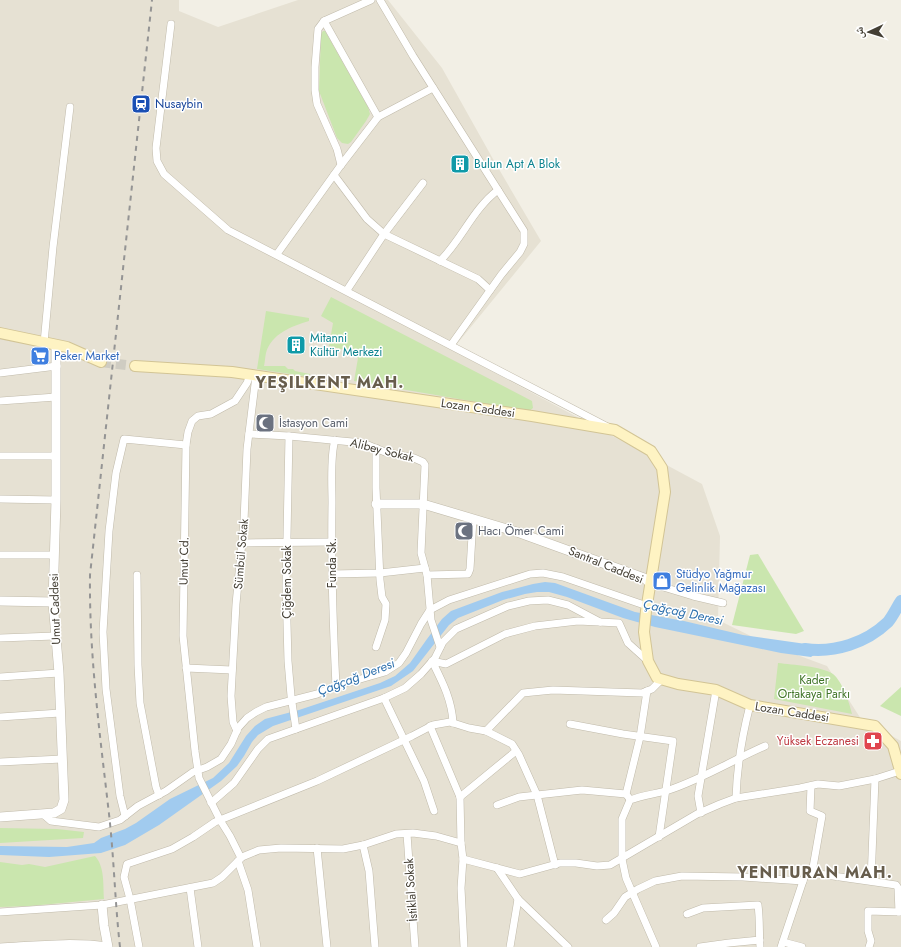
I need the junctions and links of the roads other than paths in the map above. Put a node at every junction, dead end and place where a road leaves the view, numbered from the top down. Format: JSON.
{"nodes":[{"id":1,"x":371,"y":0,"type":"edge"},
{"id":2,"x":380,"y":0,"type":"edge"},
{"id":3,"x":324,"y":22,"type":"junction"},
{"id":4,"x":171,"y":24,"type":"dead end"},
{"id":5,"x":433,"y":88,"type":"junction"},
{"id":6,"x":70,"y":107,"type":"dead end"},
{"id":7,"x":378,"y":117,"type":"junction"},
{"id":8,"x":341,"y":165,"type":"junction"},
{"id":9,"x":334,"y":175,"type":"junction"},
{"id":10,"x":423,"y":183,"type":"dead end"},
{"id":11,"x":498,"y":190,"type":"junction"},
{"id":12,"x":384,"y":234,"type":"junction"},
{"id":13,"x":277,"y":254,"type":"junction"},
{"id":14,"x":440,"y":261,"type":"junction"},
{"id":15,"x":347,"y":290,"type":"junction"},
{"id":16,"x":490,"y":290,"type":"junction"},
{"id":17,"x":0,"y":333,"type":"edge"},
{"id":18,"x":44,"y":343,"type":"junction"},
{"id":19,"x":56,"y":345,"type":"junction"},
{"id":20,"x":451,"y":345,"type":"junction"},
{"id":21,"x":101,"y":362,"type":"tunnel mouth"},
{"id":22,"x":56,"y":366,"type":"junction"},
{"id":23,"x":135,"y":366,"type":"tunnel mouth"},
{"id":24,"x":0,"y":373,"type":"edge"},
{"id":25,"x":253,"y":375,"type":"junction"},
{"id":26,"x":56,"y":397,"type":"junction"},
{"id":27,"x":0,"y":401,"type":"edge"},
{"id":28,"x":615,"y":430,"type":"junction"},
{"id":29,"x":249,"y":434,"type":"junction"},
{"id":30,"x":289,"y":436,"type":"junction"},
{"id":31,"x":335,"y":440,"type":"junction"},
{"id":32,"x":186,"y":445,"type":"junction"},
{"id":33,"x":376,"y":448,"type":"junction"},
{"id":34,"x":0,"y":456,"type":"edge"},
{"id":35,"x":56,"y":456,"type":"junction"},
{"id":36,"x":0,"y":499,"type":"edge"},
{"id":37,"x":56,"y":500,"type":"junction"},
{"id":38,"x":376,"y":504,"type":"junction"},
{"id":39,"x":423,"y":504,"type":"junction"},
{"id":40,"x":473,"y":519,"type":"junction"},
{"id":41,"x":332,"y":542,"type":"junction"},
{"id":42,"x":242,"y":543,"type":"junction"},
{"id":43,"x":287,"y":543,"type":"junction"},
{"id":44,"x":0,"y":555,"type":"edge"},
{"id":45,"x":54,"y":556,"type":"junction"},
{"id":46,"x":426,"y":572,"type":"junction"},
{"id":47,"x":380,"y":573,"type":"junction"},
{"id":48,"x":332,"y":574,"type":"junction"},
{"id":49,"x":137,"y":575,"type":"dead end"},
{"id":50,"x":650,"y":583,"type":"junction"},
{"id":51,"x":0,"y":601,"type":"edge"},
{"id":52,"x":53,"y":602,"type":"junction"},
{"id":53,"x":723,"y":603,"type":"dead end"},
{"id":54,"x":646,"y":609,"type":"junction"},
{"id":55,"x":430,"y":610,"type":"junction"},
{"id":56,"x":600,"y":622,"type":"junction"},
{"id":57,"x":55,"y":636,"type":"junction"},
{"id":58,"x":0,"y":638,"type":"edge"},
{"id":59,"x":376,"y":647,"type":"dead end"},
{"id":60,"x":440,"y":647,"type":"junction"},
{"id":61,"x":432,"y":661,"type":"junction"},
{"id":62,"x":648,"y":661,"type":"junction"},
{"id":63,"x":186,"y":668,"type":"junction"},
{"id":64,"x":232,"y":670,"type":"junction"},
{"id":65,"x":58,"y":673,"type":"junction"},
{"id":66,"x":0,"y":677,"type":"edge"},
{"id":67,"x":662,"y":679,"type":"junction"},
{"id":68,"x":336,"y":686,"type":"junction"},
{"id":69,"x":716,"y":690,"type":"junction"},
{"id":70,"x":647,"y":691,"type":"junction"},
{"id":71,"x":384,"y":698,"type":"junction"},
{"id":72,"x":292,"y":704,"type":"junction"},
{"id":73,"x":750,"y":705,"type":"junction"},
{"id":74,"x":60,"y":713,"type":"junction"},
{"id":75,"x":0,"y":717,"type":"edge"},
{"id":76,"x":454,"y":723,"type":"junction"},
{"id":77,"x":570,"y":724,"type":"dead end"},
{"id":78,"x":296,"y":726,"type":"junction"},
{"id":79,"x":430,"y":726,"type":"junction"},
{"id":80,"x":237,"y":731,"type":"junction"},
{"id":81,"x":486,"y":731,"type":"junction"},
{"id":82,"x":640,"y":737,"type":"junction"},
{"id":83,"x":404,"y":740,"type":"junction"},
{"id":84,"x":897,"y":745,"type":"edge"},
{"id":85,"x":765,"y":746,"type":"dead end"},
{"id":86,"x":516,"y":751,"type":"junction"},
{"id":87,"x":739,"y":758,"type":"junction"},
{"id":88,"x":62,"y":759,"type":"junction"},
{"id":89,"x":0,"y":762,"type":"edge"},
{"id":90,"x":198,"y":770,"type":"junction"},
{"id":91,"x":900,"y":773,"type":"edge"},
{"id":92,"x":701,"y":777,"type":"junction"},
{"id":93,"x":875,"y":779,"type":"junction"},
{"id":94,"x":811,"y":786,"type":"junction"},
{"id":95,"x":665,"y":790,"type":"junction"},
{"id":96,"x":159,"y":795,"type":"junction"},
{"id":97,"x":537,"y":795,"type":"junction"},
{"id":98,"x":460,"y":797,"type":"junction"},
{"id":99,"x":628,"y":797,"type":"junction"},
{"id":100,"x":736,"y":798,"type":"junction"},
{"id":101,"x":211,"y":803,"type":"junction"},
{"id":102,"x":497,"y":805,"type":"dead end"},
{"id":103,"x":434,"y":810,"type":"dead end"},
{"id":104,"x":701,"y":813,"type":"junction"},
{"id":105,"x":42,"y":814,"type":"junction"},
{"id":106,"x":125,"y":816,"type":"junction"},
{"id":107,"x":0,"y":817,"type":"edge"},
{"id":108,"x":220,"y":820,"type":"junction"},
{"id":109,"x":407,"y":834,"type":"junction"},
{"id":110,"x":659,"y":837,"type":"junction"},
{"id":111,"x":461,"y":843,"type":"junction"},
{"id":112,"x":363,"y":846,"type":"junction"},
{"id":113,"x":317,"y":848,"type":"junction"},
{"id":114,"x":463,"y":859,"type":"junction"},
{"id":115,"x":622,"y":859,"type":"junction"},
{"id":116,"x":240,"y":860,"type":"junction"},
{"id":117,"x":555,"y":865,"type":"junction"},
{"id":118,"x":497,"y":868,"type":"junction"},
{"id":119,"x":812,"y":873,"type":"junction"},
{"id":120,"x":803,"y":881,"type":"junction"},
{"id":121,"x":871,"y":881,"type":"junction"},
{"id":122,"x":190,"y":888,"type":"junction"},
{"id":123,"x":632,"y":893,"type":"junction"},
{"id":124,"x":130,"y":899,"type":"junction"},
{"id":125,"x":518,"y":899,"type":"junction"},
{"id":126,"x":102,"y":905,"type":"junction"},
{"id":127,"x":0,"y":912,"type":"edge"},
{"id":128,"x":900,"y":912,"type":"edge"},
{"id":129,"x":687,"y":914,"type":"dead end"},
{"id":130,"x":606,"y":920,"type":"dead end"},
{"id":131,"x":760,"y":944,"type":"edge"},
{"id":132,"x":782,"y":944,"type":"edge"},
{"id":133,"x":108,"y":946,"type":"edge"},
{"id":134,"x":0,"y":947,"type":"edge"},
{"id":135,"x":139,"y":947,"type":"edge"},
{"id":136,"x":198,"y":947,"type":"edge"},
{"id":137,"x":257,"y":947,"type":"edge"},
{"id":138,"x":327,"y":947,"type":"edge"},
{"id":139,"x":375,"y":947,"type":"edge"},
{"id":140,"x":415,"y":947,"type":"edge"},
{"id":141,"x":464,"y":947,"type":"edge"},
{"id":142,"x":510,"y":947,"type":"edge"},
{"id":143,"x":568,"y":947,"type":"edge"},
{"id":144,"x":656,"y":947,"type":"edge"},
{"id":145,"x":700,"y":947,"type":"edge"},
{"id":146,"x":802,"y":947,"type":"edge"},
{"id":147,"x":870,"y":947,"type":"edge"}],
"edges":[{"from":1,"to":3,"type":"street"},
{"from":2,"to":5,"type":"street"},
{"from":3,"to":7,"type":"street"},
{"from":3,"to":8,"type":"street"},
{"from":4,"to":13,"type":"street"},
{"from":5,"to":7,"type":"street"},
{"from":5,"to":11,"type":"street"},
{"from":6,"to":18,"type":"street"},
{"from":7,"to":8,"type":"street"},
{"from":8,"to":9,"type":"street"},
{"from":9,"to":12,"type":"street"},
{"from":9,"to":13,"type":"street"},
{"from":10,"to":12,"type":"street"},
{"from":11,"to":14,"type":"street"},
{"from":11,"to":16,"type":"street"},
{"from":12,"to":14,"type":"street"},
{"from":12,"to":15,"type":"street"},
{"from":13,"to":15,"type":"street"},
{"from":14,"to":16,"type":"street"},
{"from":15,"to":20,"type":"street"},
{"from":16,"to":20,"type":"street"},
{"from":17,"to":18,"type":"main road"},
{"from":18,"to":19,"type":"main road"},
{"from":19,"to":21,"type":"main road"},
{"from":19,"to":22,"type":"street","name":"Umut Caddesi"},
{"from":20,"to":28,"type":"street"},
{"from":22,"to":24,"type":"street"},
{"from":22,"to":26,"type":"street","name":"Umut Caddesi"},
{"from":23,"to":25,"type":"main road","name":"Lozan Caddesi"},
{"from":25,"to":28,"type":"main road","name":"Lozan Caddesi"},
{"from":25,"to":29,"type":"street","name":"Sümbül Sokak"},
{"from":25,"to":32,"type":"street","name":"Umut Cd."},
{"from":26,"to":27,"type":"street"},
{"from":26,"to":35,"type":"street","name":"Umut Caddesi"},
{"from":28,"to":50,"type":"main road","name":"Lozan Caddesi"},
{"from":29,"to":30,"type":"street","name":"Alibey Sokak"},
{"from":29,"to":42,"type":"street","name":"Sümbül Sokak"},
{"from":30,"to":31,"type":"street","name":"Alibey Sokak"},
{"from":30,"to":43,"type":"street","name":"Çiğdem Sokak"},
{"from":31,"to":33,"type":"street","name":"Alibey Sokak"},
{"from":31,"to":41,"type":"street","name":"Funda Sk."},
{"from":32,"to":63,"type":"street","name":"Umut Cd."},
{"from":32,"to":106,"type":"street"},
{"from":33,"to":38,"type":"street"},
{"from":33,"to":39,"type":"street","name":"Alibey Sokak"},
{"from":34,"to":35,"type":"street"},
{"from":35,"to":37,"type":"street","name":"Umut Caddesi"},
{"from":36,"to":37,"type":"street"},
{"from":37,"to":45,"type":"street","name":"Umut Caddesi"},
{"from":38,"to":39,"type":"street","name":"Santral Caddesi"},
{"from":38,"to":47,"type":"street"},
{"from":39,"to":40,"type":"street","name":"Santral Caddesi"},
{"from":39,"to":46,"type":"street","name":"Alibey Sokak"},
{"from":40,"to":46,"type":"street"},
{"from":40,"to":50,"type":"street","name":"Santral Caddesi"},
{"from":41,"to":43,"type":"street"},
{"from":41,"to":48,"type":"street","name":"Funda Sk."},
{"from":42,"to":43,"type":"street"},
{"from":42,"to":64,"type":"street","name":"Sümbül Sokak"},
{"from":43,"to":72,"type":"street","name":"Çiğdem Sokak"},
{"from":44,"to":45,"type":"street"},
{"from":45,"to":52,"type":"street","name":"Umut Caddesi"},
{"from":46,"to":47,"type":"street"},
{"from":46,"to":55,"type":"street","name":"Alibey Sokak"},
{"from":47,"to":48,"type":"street"},
{"from":47,"to":59,"type":"street"},
{"from":48,"to":68,"type":"street","name":"Funda Sk."},
{"from":49,"to":96,"type":"street"},
{"from":50,"to":53,"type":"street"},
{"from":50,"to":54,"type":"main road","name":"Lozan Caddesi"},
{"from":51,"to":52,"type":"street"},
{"from":52,"to":57,"type":"street","name":"Umut Caddesi"},
{"from":54,"to":55,"type":"street"},
{"from":54,"to":62,"type":"main road","name":"Lozan Caddesi"},
{"from":55,"to":60,"type":"street","name":"Alibey Sokak"},
{"from":55,"to":68,"type":"street"},
{"from":56,"to":60,"type":"street"},
{"from":56,"to":61,"type":"street"},
{"from":56,"to":62,"type":"street"},
{"from":57,"to":58,"type":"street"},
{"from":57,"to":65,"type":"street","name":"Umut Caddesi"},
{"from":60,"to":61,"type":"street"},
{"from":61,"to":71,"type":"street"},
{"from":61,"to":76,"type":"street"},
{"from":62,"to":67,"type":"main road"},
{"from":63,"to":64,"type":"street"},
{"from":63,"to":90,"type":"street","name":"Umut Cd."},
{"from":64,"to":80,"type":"street","name":"Sümbül Sokak"},
{"from":65,"to":66,"type":"street"},
{"from":65,"to":74,"type":"street","name":"Umut Caddesi"},
{"from":67,"to":69,"type":"main road","name":"Lozan Caddesi"},
{"from":67,"to":70,"type":"street"},
{"from":68,"to":72,"type":"street"},
{"from":69,"to":73,"type":"main road","name":"Lozan Caddesi"},
{"from":69,"to":92,"type":"street"},
{"from":70,"to":81,"type":"street"},
{"from":70,"to":82,"type":"street"},
{"from":71,"to":78,"type":"street"},
{"from":71,"to":83,"type":"street"},
{"from":72,"to":78,"type":"street","name":"Çiğdem Sokak"},
{"from":72,"to":80,"type":"street"},
{"from":73,"to":84,"type":"main road","name":"Lozan Caddesi"},
{"from":73,"to":87,"type":"street"},
{"from":74,"to":75,"type":"street"},
{"from":74,"to":88,"type":"street","name":"Umut Caddesi"},
{"from":76,"to":79,"type":"street"},
{"from":76,"to":81,"type":"street"},
{"from":77,"to":82,"type":"street"},
{"from":78,"to":101,"type":"street"},
{"from":79,"to":83,"type":"street"},
{"from":79,"to":98,"type":"street"},
{"from":80,"to":90,"type":"street"},
{"from":81,"to":86,"type":"street"},
{"from":82,"to":95,"type":"street"},
{"from":82,"to":99,"type":"street"},
{"from":83,"to":103,"type":"street"},
{"from":83,"to":108,"type":"street"},
{"from":84,"to":91,"type":"main road","name":"Lozan Caddesi"},
{"from":85,"to":87,"type":"street"},
{"from":86,"to":97,"type":"street"},
{"from":86,"to":98,"type":"street"},
{"from":87,"to":92,"type":"street"},
{"from":87,"to":100,"type":"street"},
{"from":88,"to":89,"type":"street"},
{"from":88,"to":105,"type":"street","name":"Umut Caddesi"},
{"from":90,"to":96,"type":"street"},
{"from":90,"to":101,"type":"street","name":"Umut Cd."},
{"from":91,"to":93,"type":"street"},
{"from":92,"to":95,"type":"street"},
{"from":92,"to":104,"type":"street"},
{"from":93,"to":94,"type":"street"},
{"from":93,"to":121,"type":"street"},
{"from":94,"to":100,"type":"street"},
{"from":94,"to":119,"type":"street"},
{"from":95,"to":99,"type":"street"},
{"from":95,"to":110,"type":"street"},
{"from":96,"to":106,"type":"street"},
{"from":97,"to":99,"type":"street"},
{"from":97,"to":102,"type":"street"},
{"from":97,"to":117,"type":"street"},
{"from":98,"to":111,"type":"street"},
{"from":99,"to":115,"type":"street"},
{"from":100,"to":104,"type":"street"},
{"from":101,"to":108,"type":"street","name":"Umut Cd."},
{"from":104,"to":110,"type":"street"},
{"from":105,"to":106,"type":"street"},
{"from":105,"to":107,"type":"street","name":"Umut Caddesi"},
{"from":108,"to":116,"type":"street","name":"Umut Cd."},
{"from":108,"to":124,"type":"street"},
{"from":109,"to":111,"type":"street"},
{"from":109,"to":112,"type":"street"},
{"from":109,"to":140,"type":"street","name":"İstiklal Sokak"},
{"from":110,"to":115,"type":"street"},
{"from":111,"to":114,"type":"street"},
{"from":112,"to":113,"type":"street"},
{"from":112,"to":139,"type":"street"},
{"from":113,"to":116,"type":"street"},
{"from":113,"to":138,"type":"street"},
{"from":114,"to":118,"type":"street"},
{"from":114,"to":141,"type":"street"},
{"from":115,"to":117,"type":"street"},
{"from":115,"to":123,"type":"street"},
{"from":116,"to":122,"type":"street"},
{"from":116,"to":137,"type":"street","name":"Umut Cd."},
{"from":117,"to":118,"type":"street"},
{"from":118,"to":125,"type":"street"},
{"from":119,"to":120,"type":"street"},
{"from":119,"to":121,"type":"street"},
{"from":120,"to":123,"type":"street"},
{"from":120,"to":132,"type":"street"},
{"from":121,"to":128,"type":"street"},
{"from":122,"to":124,"type":"street"},
{"from":122,"to":136,"type":"street"},
{"from":123,"to":130,"type":"street"},
{"from":123,"to":144,"type":"street"},
{"from":124,"to":126,"type":"street"},
{"from":124,"to":135,"type":"street"},
{"from":125,"to":142,"type":"street"},
{"from":125,"to":143,"type":"street"},
{"from":126,"to":127,"type":"street"},
{"from":126,"to":133,"type":"street"},
{"from":128,"to":147,"type":"street"},
{"from":129,"to":131,"type":"street"},
{"from":131,"to":145,"type":"street"},
{"from":132,"to":146,"type":"street"},
{"from":133,"to":134,"type":"street"}]}
